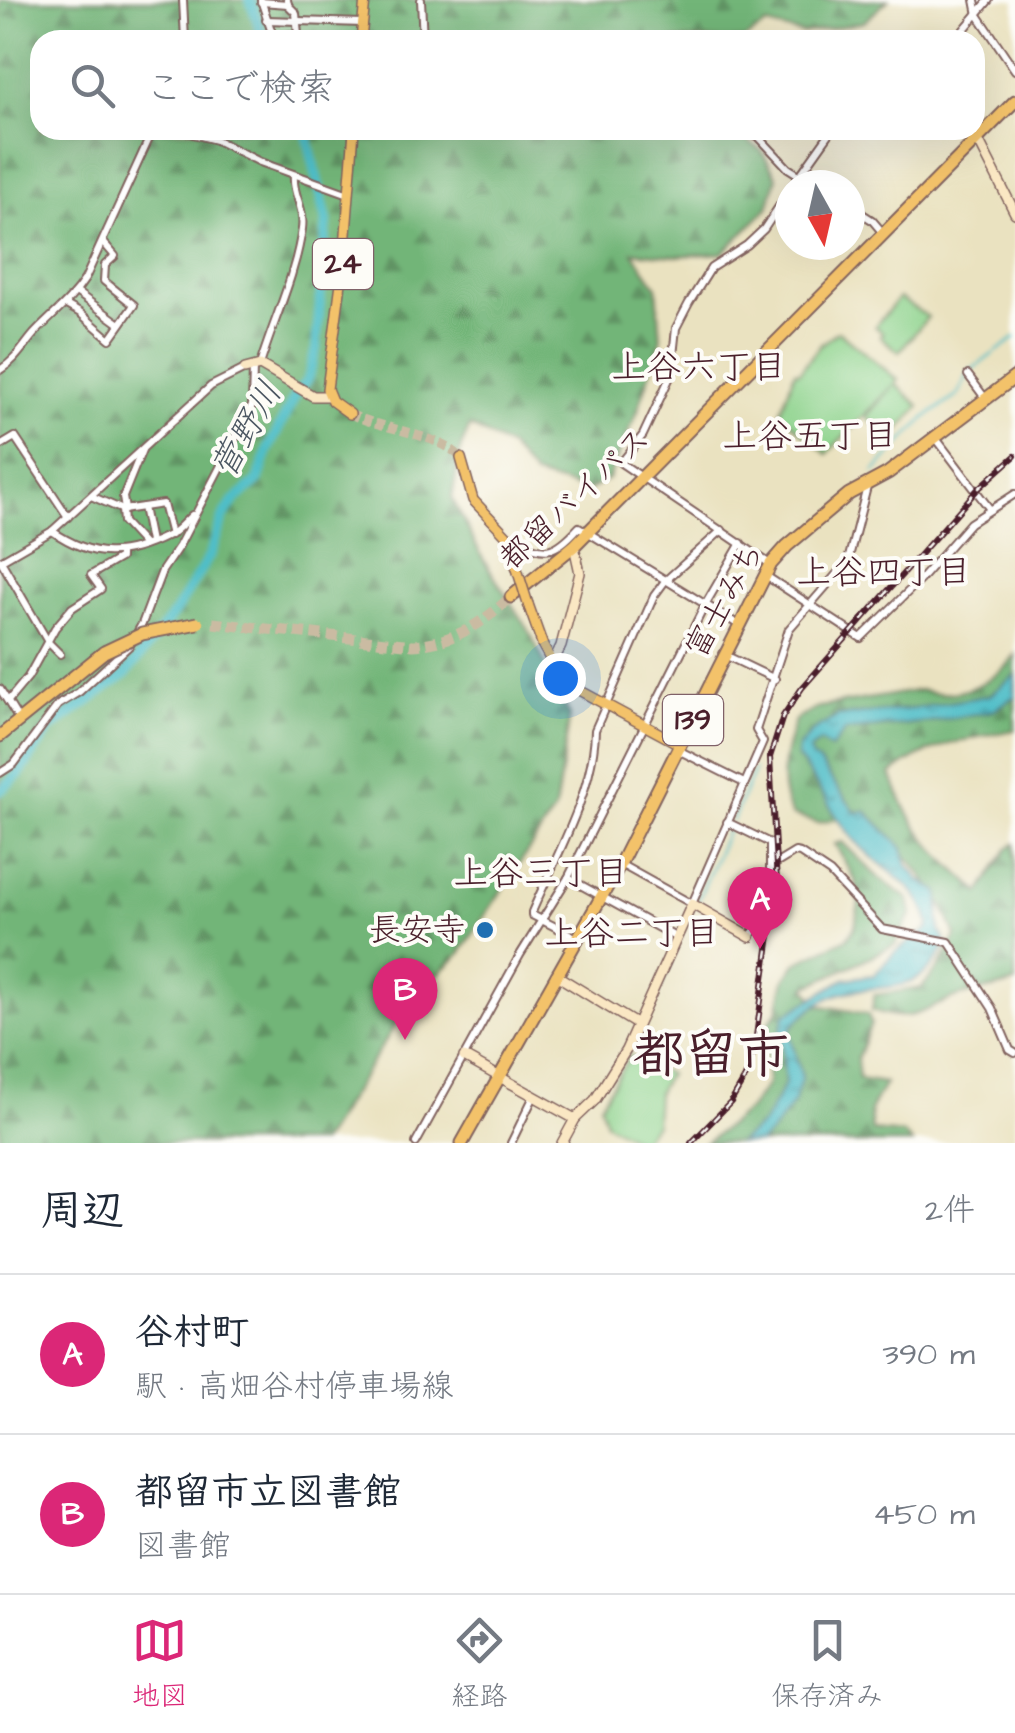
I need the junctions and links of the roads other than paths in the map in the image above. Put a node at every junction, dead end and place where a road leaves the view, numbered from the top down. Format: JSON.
{"nodes":[{"id":1,"x":183,"y":0,"type":"edge"},
{"id":2,"x":365,"y":0,"type":"edge"},
{"id":3,"x":422,"y":0,"type":"edge"},
{"id":4,"x":975,"y":0,"type":"edge"},
{"id":5,"x":989,"y":0,"type":"edge"},
{"id":6,"x":261,"y":1,"type":"edge"},
{"id":7,"x":288,"y":2,"type":"edge"},
{"id":8,"x":978,"y":15,"type":"junction"},
{"id":9,"x":266,"y":20,"type":"junction"},
{"id":10,"x":297,"y":22,"type":"junction"},
{"id":11,"x":363,"y":23,"type":"junction"},
{"id":12,"x":184,"y":30,"type":"edge"},
{"id":13,"x":270,"y":30,"type":"edge"},
{"id":14,"x":298,"y":30,"type":"edge"},
{"id":15,"x":362,"y":30,"type":"edge"},
{"id":16,"x":423,"y":30,"type":"edge"},
{"id":17,"x":961,"y":30,"type":"edge"},
{"id":18,"x":1015,"y":70,"type":"edge"},
{"id":19,"x":1015,"y":101,"type":"edge"},
{"id":20,"x":985,"y":126,"type":"edge"},
{"id":21,"x":149,"y":140,"type":"edge"},
{"id":22,"x":216,"y":140,"type":"edge"},
{"id":23,"x":353,"y":140,"type":"edge"},
{"id":24,"x":762,"y":140,"type":"edge"},
{"id":25,"x":825,"y":140,"type":"edge"},
{"id":26,"x":969,"y":140,"type":"edge"},
{"id":27,"x":977,"y":140,"type":"edge"},
{"id":28,"x":794,"y":170,"type":"edge"},
{"id":29,"x":804,"y":170,"type":"edge"},
{"id":30,"x":298,"y":176,"type":"junction"},
{"id":31,"x":349,"y":194,"type":"junction"},
{"id":32,"x":775,"y":212,"type":"edge"},
{"id":33,"x":1015,"y":213,"type":"edge"},
{"id":34,"x":865,"y":216,"type":"edge"},
{"id":35,"x":884,"y":233,"type":"junction"},
{"id":36,"x":103,"y":242,"type":"junction"},
{"id":37,"x":76,"y":292,"type":"junction"},
{"id":38,"x":90,"y":302,"type":"junction"},
{"id":39,"x":66,"y":306,"type":"junction"},
{"id":40,"x":80,"y":313,"type":"junction"},
{"id":41,"x":120,"y":324,"type":"junction"},
{"id":42,"x":253,"y":367,"type":"junction"},
{"id":43,"x":0,"y":370,"type":"edge"},
{"id":44,"x":968,"y":375,"type":"dead end"},
{"id":45,"x":1015,"y":377,"type":"edge"},
{"id":46,"x":328,"y":396,"type":"junction"},
{"id":47,"x":985,"y":399,"type":"junction"},
{"id":48,"x":350,"y":414,"type":"tunnel mouth"},
{"id":49,"x":935,"y":438,"type":"junction"},
{"id":50,"x":0,"y":446,"type":"edge"},
{"id":51,"x":142,"y":448,"type":"junction"},
{"id":52,"x":460,"y":458,"type":"tunnel mouth"},
{"id":53,"x":640,"y":478,"type":"junction"},
{"id":54,"x":867,"y":486,"type":"junction"},
{"id":55,"x":1015,"y":494,"type":"edge"},
{"id":56,"x":91,"y":496,"type":"junction"},
{"id":57,"x":143,"y":507,"type":"junction"},
{"id":58,"x":989,"y":508,"type":"junction"},
{"id":59,"x":123,"y":509,"type":"junction"},
{"id":60,"x":193,"y":515,"type":"junction"},
{"id":61,"x":68,"y":516,"type":"junction"},
{"id":62,"x":722,"y":530,"type":"junction"},
{"id":63,"x":52,"y":531,"type":"junction"},
{"id":64,"x":588,"y":532,"type":"junction"},
{"id":65,"x":171,"y":535,"type":"junction"},
{"id":66,"x":507,"y":536,"type":"junction"},
{"id":67,"x":741,"y":543,"type":"junction"},
{"id":68,"x":147,"y":544,"type":"junction"},
{"id":69,"x":574,"y":546,"type":"junction"},
{"id":70,"x":120,"y":554,"type":"junction"},
{"id":71,"x":0,"y":561,"type":"edge"},
{"id":72,"x":768,"y":570,"type":"junction"},
{"id":73,"x":665,"y":581,"type":"junction"},
{"id":74,"x":511,"y":597,"type":"tunnel mouth"},
{"id":75,"x":706,"y":605,"type":"junction"},
{"id":76,"x":811,"y":606,"type":"junction"},
{"id":77,"x":213,"y":623,"type":"tunnel mouth"},
{"id":78,"x":739,"y":624,"type":"junction"},
{"id":79,"x":48,"y":642,"type":"junction"},
{"id":80,"x":60,"y":654,"type":"dead end"},
{"id":81,"x":724,"y":655,"type":"junction"},
{"id":82,"x":552,"y":664,"type":"junction"},
{"id":83,"x":775,"y":679,"type":"junction"},
{"id":84,"x":0,"y":688,"type":"edge"},
{"id":85,"x":8,"y":701,"type":"junction"},
{"id":86,"x":606,"y":707,"type":"junction"},
{"id":87,"x":19,"y":720,"type":"junction"},
{"id":88,"x":645,"y":727,"type":"junction"},
{"id":89,"x":0,"y":736,"type":"edge"},
{"id":90,"x":680,"y":747,"type":"junction"},
{"id":91,"x":0,"y":773,"type":"edge"},
{"id":92,"x":744,"y":784,"type":"junction"},
{"id":93,"x":727,"y":822,"type":"junction"},
{"id":94,"x":620,"y":864,"type":"junction"},
{"id":95,"x":772,"y":866,"type":"junction"},
{"id":96,"x":568,"y":878,"type":"junction"},
{"id":97,"x":602,"y":897,"type":"junction"},
{"id":98,"x":692,"y":904,"type":"junction"},
{"id":99,"x":543,"y":921,"type":"junction"},
{"id":100,"x":750,"y":936,"type":"joint"},
{"id":101,"x":576,"y":938,"type":"junction"},
{"id":102,"x":676,"y":938,"type":"junction"},
{"id":103,"x":556,"y":975,"type":"junction"},
{"id":104,"x":636,"y":1024,"type":"junction"},
{"id":105,"x":1015,"y":1053,"type":"edge"},
{"id":106,"x":464,"y":1057,"type":"junction"},
{"id":107,"x":499,"y":1077,"type":"junction"},
{"id":108,"x":534,"y":1096,"type":"junction"},
{"id":109,"x":575,"y":1119,"type":"junction"},
{"id":110,"x":416,"y":1143,"type":"edge"},
{"id":111,"x":462,"y":1143,"type":"edge"},
{"id":112,"x":511,"y":1143,"type":"edge"},
{"id":113,"x":562,"y":1143,"type":"edge"}],
"edges":[{"from":1,"to":12,"type":"street"},
{"from":2,"to":11,"type":"main road"},
{"from":3,"to":16,"type":"street"},
{"from":4,"to":8,"type":"street"},
{"from":5,"to":8,"type":"street"},
{"from":6,"to":7,"type":"street"},
{"from":6,"to":9,"type":"street"},
{"from":7,"to":10,"type":"street"},
{"from":8,"to":17,"type":"street"},
{"from":8,"to":18,"type":"street"},
{"from":9,"to":10,"type":"street"},
{"from":9,"to":13,"type":"street"},
{"from":10,"to":11,"type":"street"},
{"from":10,"to":14,"type":"street"},
{"from":11,"to":15,"type":"main road"},
{"from":19,"to":20,"type":"highway","name":"都留バイパス"},
{"from":21,"to":36,"type":"street"},
{"from":22,"to":30,"type":"street"},
{"from":23,"to":31,"type":"main road","number":"24"},
{"from":24,"to":28,"type":"street"},
{"from":25,"to":29,"type":"street"},
{"from":26,"to":35,"type":"highway","name":"都留バイパス"},
{"from":27,"to":33,"type":"street"},
{"from":30,"to":31,"type":"street"},
{"from":30,"to":42,"type":"street"},
{"from":31,"to":46,"type":"main road","number":"24"},
{"from":32,"to":53,"type":"street"},
{"from":34,"to":35,"type":"street"},
{"from":35,"to":53,"type":"highway","name":"都留バイパス"},
{"from":36,"to":37,"type":"street"},
{"from":36,"to":41,"type":"street"},
{"from":37,"to":38,"type":"street"},
{"from":37,"to":39,"type":"street"},
{"from":38,"to":40,"type":"street"},
{"from":38,"to":41,"type":"street"},
{"from":39,"to":40,"type":"street"},
{"from":39,"to":43,"type":"street"},
{"from":40,"to":41,"type":"street"},
{"from":42,"to":46,"type":"street"},
{"from":42,"to":51,"type":"street"},
{"from":42,"to":60,"type":"street"},
{"from":44,"to":47,"type":"street"},
{"from":45,"to":47,"type":"highway","name":"富士みち","number":"139"},
{"from":46,"to":48,"type":"main road"},
{"from":47,"to":49,"type":"highway","name":"富士みち","number":"139"},
{"from":49,"to":54,"type":"highway","name":"富士みち","number":"139"},
{"from":49,"to":58,"type":"street"},
{"from":50,"to":61,"type":"street"},
{"from":51,"to":56,"type":"street"},
{"from":51,"to":59,"type":"street"},
{"from":52,"to":66,"type":"main road"},
{"from":53,"to":62,"type":"street"},
{"from":53,"to":64,"type":"highway","name":"都留バイパス"},
{"from":54,"to":72,"type":"highway","name":"富士みち","number":"139"},
{"from":54,"to":76,"type":"street"},
{"from":55,"to":58,"type":"street"},
{"from":56,"to":59,"type":"street"},
{"from":56,"to":61,"type":"street"},
{"from":57,"to":59,"type":"street"},
{"from":57,"to":65,"type":"street"},
{"from":57,"to":68,"type":"street"},
{"from":58,"to":76,"type":"street"},
{"from":59,"to":68,"type":"street"},
{"from":60,"to":65,"type":"street"},
{"from":60,"to":91,"type":"street"},
{"from":61,"to":63,"type":"street"},
{"from":62,"to":67,"type":"street"},
{"from":62,"to":73,"type":"street"},
{"from":63,"to":70,"type":"street"},
{"from":63,"to":71,"type":"street"},
{"from":64,"to":66,"type":"street"},
{"from":64,"to":69,"type":"highway","name":"都留バイパス"},
{"from":64,"to":73,"type":"street"},
{"from":65,"to":68,"type":"street"},
{"from":66,"to":82,"type":"main road","bridge":true},
{"from":67,"to":72,"type":"street"},
{"from":67,"to":75,"type":"street"},
{"from":68,"to":70,"type":"street"},
{"from":69,"to":74,"type":"highway","name":"都留バイパス"},
{"from":69,"to":82,"type":"street"},
{"from":70,"to":79,"type":"street"},
{"from":71,"to":79,"type":"street"},
{"from":72,"to":76,"type":"street"},
{"from":72,"to":78,"type":"highway","name":"富士みち","number":"139"},
{"from":73,"to":75,"type":"street"},
{"from":73,"to":86,"type":"street"},
{"from":75,"to":78,"type":"street"},
{"from":75,"to":88,"type":"street"},
{"from":76,"to":83,"type":"street"},
{"from":77,"to":87,"type":"highway","bridge":true},
{"from":78,"to":81,"type":"highway","name":"富士みち","number":"139"},
{"from":79,"to":80,"type":"street"},
{"from":79,"to":85,"type":"street"},
{"from":81,"to":83,"type":"street"},
{"from":81,"to":90,"type":"highway","name":"富士みち","number":"139"},
{"from":82,"to":86,"type":"main road"},
{"from":83,"to":92,"type":"street"},
{"from":84,"to":85,"type":"street"},
{"from":85,"to":87,"type":"street"},
{"from":86,"to":88,"type":"main road"},
{"from":86,"to":99,"type":"street"},
{"from":87,"to":89,"type":"highway"},
{"from":88,"to":90,"type":"main road"},
{"from":88,"to":96,"type":"street"},
{"from":90,"to":92,"type":"street"},
{"from":90,"to":94,"type":"highway","name":"富士みち","number":"139"},
{"from":92,"to":93,"type":"street"},
{"from":93,"to":95,"type":"street"},
{"from":93,"to":98,"type":"street"},
{"from":94,"to":97,"type":"highway","name":"富士みち","number":"139"},
{"from":94,"to":98,"type":"street"},
{"from":95,"to":100,"type":"street"},
{"from":95,"to":105,"type":"street"},
{"from":96,"to":97,"type":"street"},
{"from":96,"to":99,"type":"street"},
{"from":97,"to":101,"type":"highway","name":"富士みち","number":"139"},
{"from":97,"to":102,"type":"street"},
{"from":98,"to":100,"type":"street"},
{"from":98,"to":102,"type":"street"},
{"from":99,"to":101,"type":"street"},
{"from":99,"to":106,"type":"street"},
{"from":101,"to":103,"type":"highway","name":"富士みち","number":"139"},
{"from":102,"to":104,"type":"street"},
{"from":103,"to":104,"type":"street"},
{"from":103,"to":107,"type":"highway","name":"富士みち","number":"139"},
{"from":104,"to":109,"type":"street"},
{"from":106,"to":107,"type":"street"},
{"from":106,"to":110,"type":"street"},
{"from":107,"to":108,"type":"street"},
{"from":107,"to":111,"type":"highway","name":"富士みち","number":"139"},
{"from":108,"to":109,"type":"street"},
{"from":108,"to":112,"type":"street"},
{"from":109,"to":113,"type":"street"}]}
